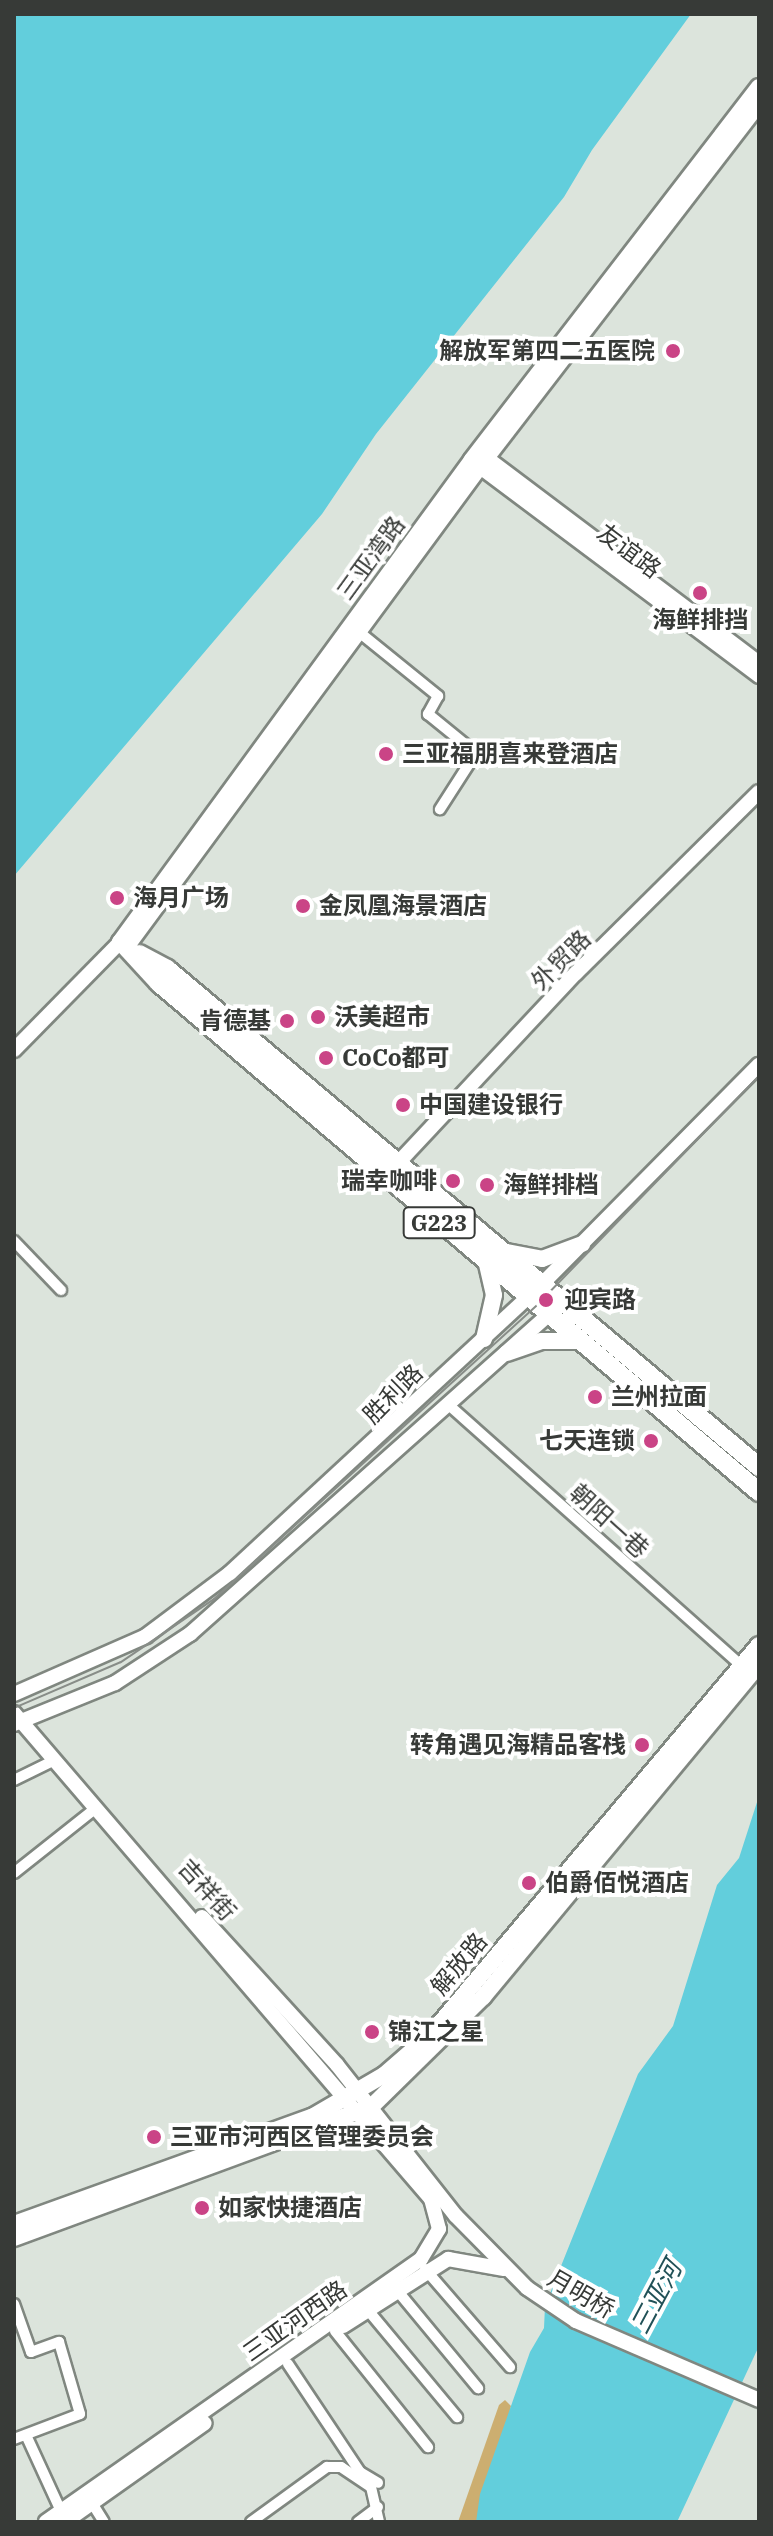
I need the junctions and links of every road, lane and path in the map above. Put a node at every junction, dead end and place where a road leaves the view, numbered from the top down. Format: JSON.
{"nodes":[{"id":1,"x":759,"y":87,"type":"edge"},
{"id":2,"x":759,"y":103,"type":"edge"},
{"id":3,"x":479,"y":459,"type":"junction"},
{"id":4,"x":359,"y":632,"type":"junction"},
{"id":5,"x":759,"y":663,"type":"edge"},
{"id":6,"x":759,"y":676,"type":"edge"},
{"id":7,"x":759,"y":792,"type":"edge"},
{"id":8,"x":440,"y":809,"type":"dead end"},
{"id":9,"x":123,"y":944,"type":"junction"},
{"id":10,"x":14,"y":1050,"type":"edge"},
{"id":11,"x":759,"y":1065,"type":"edge"},
{"id":12,"x":398,"y":1163,"type":"junction"},
{"id":13,"x":14,"y":1241,"type":"edge"},
{"id":14,"x":582,"y":1244,"type":"junction"},
{"id":15,"x":505,"y":1251,"type":"junction"},
{"id":16,"x":487,"y":1264,"type":"junction"},
{"id":17,"x":543,"y":1283,"type":"junction"},
{"id":18,"x":61,"y":1290,"type":"dead end"},
{"id":19,"x":528,"y":1297,"type":"junction"},
{"id":20,"x":564,"y":1300,"type":"junction"},
{"id":21,"x":549,"y":1314,"type":"junction"},
{"id":22,"x":484,"y":1339,"type":"junction"},
{"id":23,"x":581,"y":1341,"type":"junction"},
{"id":24,"x":507,"y":1353,"type":"junction"},
{"id":25,"x":450,"y":1406,"type":"junction"},
{"id":26,"x":759,"y":1467,"type":"edge"},
{"id":27,"x":759,"y":1492,"type":"edge"},
{"id":28,"x":759,"y":1645,"type":"edge"},
{"id":29,"x":759,"y":1664,"type":"edge"},
{"id":30,"x":741,"y":1665,"type":"junction"},
{"id":31,"x":14,"y":1697,"type":"edge"},
{"id":32,"x":20,"y":1719,"type":"edge"},
{"id":33,"x":55,"y":1760,"type":"junction"},
{"id":34,"x":14,"y":1780,"type":"edge"},
{"id":35,"x":96,"y":1808,"type":"junction"},
{"id":36,"x":14,"y":1873,"type":"edge"},
{"id":37,"x":358,"y":2103,"type":"junction"},
{"id":38,"x":14,"y":2226,"type":"edge"},
{"id":39,"x":425,"y":2269,"type":"junction"},
{"id":40,"x":512,"y":2274,"type":"junction"},
{"id":41,"x":396,"y":2289,"type":"junction"},
{"id":42,"x":14,"y":2304,"type":"edge"},
{"id":43,"x":367,"y":2309,"type":"junction"},
{"id":44,"x":335,"y":2331,"type":"junction"},
{"id":45,"x":288,"y":2364,"type":"junction"},
{"id":46,"x":510,"y":2367,"type":"dead end"},
{"id":47,"x":478,"y":2388,"type":"dead end"},
{"id":48,"x":759,"y":2400,"type":"edge"},
{"id":49,"x":457,"y":2417,"type":"dead end"},
{"id":50,"x":26,"y":2435,"type":"junction"},
{"id":51,"x":14,"y":2439,"type":"edge"},
{"id":52,"x":428,"y":2447,"type":"dead end"},
{"id":53,"x":378,"y":2483,"type":"dead end"},
{"id":54,"x":92,"y":2503,"type":"junction"},
{"id":55,"x":378,"y":2507,"type":"junction"},
{"id":56,"x":63,"y":2517,"type":"edge"},
{"id":57,"x":46,"y":2522,"type":"edge"},
{"id":58,"x":104,"y":2522,"type":"edge"},
{"id":59,"x":251,"y":2522,"type":"edge"},
{"id":60,"x":358,"y":2522,"type":"edge"},
{"id":61,"x":379,"y":2522,"type":"edge"}],
"edges":[{"from":1,"to":3,"type":"main road","name":"三亚湾路"},
{"from":2,"to":3,"type":"main road","name":"三亚湾路"},
{"from":3,"to":4,"type":"main road","name":"三亚湾路"},
{"from":3,"to":5,"type":"main road","name":"友谊路"},
{"from":3,"to":6,"type":"main road","name":"友谊路"},
{"from":3,"to":9,"type":"main road","name":"三亚湾路"},
{"from":4,"to":8,"type":"street"},
{"from":4,"to":9,"type":"main road","name":"三亚湾路"},
{"from":7,"to":12,"type":"main road","name":"外贸路"},
{"from":9,"to":10,"type":"main road","name":"三亚湾路"},
{"from":9,"to":12,"type":"highway","number":"G223"},
{"from":9,"to":16,"type":"highway","number":"G223"},
{"from":11,"to":14,"type":"main road","name":"胜利路"},
{"from":12,"to":15,"type":"highway","number":"G223"},
{"from":13,"to":18,"type":"street"},
{"from":14,"to":15,"type":"main road"},
{"from":14,"to":17,"type":"main road","name":"胜利路"},
{"from":15,"to":17,"type":"highway","number":"G223"},
{"from":16,"to":19,"type":"highway","number":"G223"},
{"from":16,"to":22,"type":"main road"},
{"from":17,"to":19,"type":"main road","name":"胜利路"},
{"from":17,"to":20,"type":"highway","number":"G223"},
{"from":19,"to":21,"type":"highway","number":"G223"},
{"from":19,"to":22,"type":"main road","name":"胜利路"},
{"from":20,"to":21,"type":"main road","name":"胜利路"},
{"from":20,"to":26,"type":"highway","number":"G223"},
{"from":21,"to":23,"type":"highway","number":"G223"},
{"from":21,"to":24,"type":"main road","name":"胜利路"},
{"from":22,"to":31,"type":"main road","name":"胜利路"},
{"from":23,"to":24,"type":"main road"},
{"from":23,"to":27,"type":"highway","number":"G223"},
{"from":24,"to":25,"type":"main road","name":"胜利路"},
{"from":25,"to":30,"type":"street","name":"朝阳一巷"},
{"from":25,"to":32,"type":"main road","name":"胜利路"},
{"from":28,"to":30,"type":"main road","name":"解放路"},
{"from":29,"to":37,"type":"main road","name":"解放路"},
{"from":30,"to":37,"type":"main road","name":"解放路"},
{"from":31,"to":32,"type":"main road","name":"吉祥街"},
{"from":32,"to":33,"type":"main road","name":"吉祥街"},
{"from":32,"to":37,"type":"main road","name":"吉祥街"},
{"from":33,"to":34,"type":"street"},
{"from":33,"to":35,"type":"main road","name":"吉祥街"},
{"from":35,"to":36,"type":"street"},
{"from":35,"to":37,"type":"main road","name":"吉祥街"},
{"from":37,"to":38,"type":"main road","name":"解放路"},
{"from":37,"to":40,"type":"main road"},
{"from":37,"to":56,"type":"main road","name":"三亚河西路"},
{"from":39,"to":40,"type":"main road","name":"三亚河西路"},
{"from":39,"to":41,"type":"main road","name":"三亚河西路"},
{"from":39,"to":46,"type":"street"},
{"from":40,"to":48,"type":"main road","name":"月明桥"},
{"from":41,"to":43,"type":"main road","name":"三亚河西路"},
{"from":41,"to":47,"type":"street"},
{"from":42,"to":50,"type":"street"},
{"from":43,"to":44,"type":"main road","name":"三亚河西路"},
{"from":43,"to":49,"type":"street"},
{"from":44,"to":45,"type":"main road","name":"三亚河西路"},
{"from":44,"to":52,"type":"street"},
{"from":45,"to":53,"type":"street"},
{"from":45,"to":54,"type":"main road","name":"三亚河西路"},
{"from":50,"to":51,"type":"street"},
{"from":50,"to":56,"type":"street"},
{"from":54,"to":56,"type":"main road","name":"三亚河西路"},
{"from":54,"to":58,"type":"street"},
{"from":55,"to":59,"type":"street"},
{"from":55,"to":60,"type":"street"},
{"from":55,"to":61,"type":"street"},
{"from":56,"to":57,"type":"main road","name":"三亚河西路"}]}
